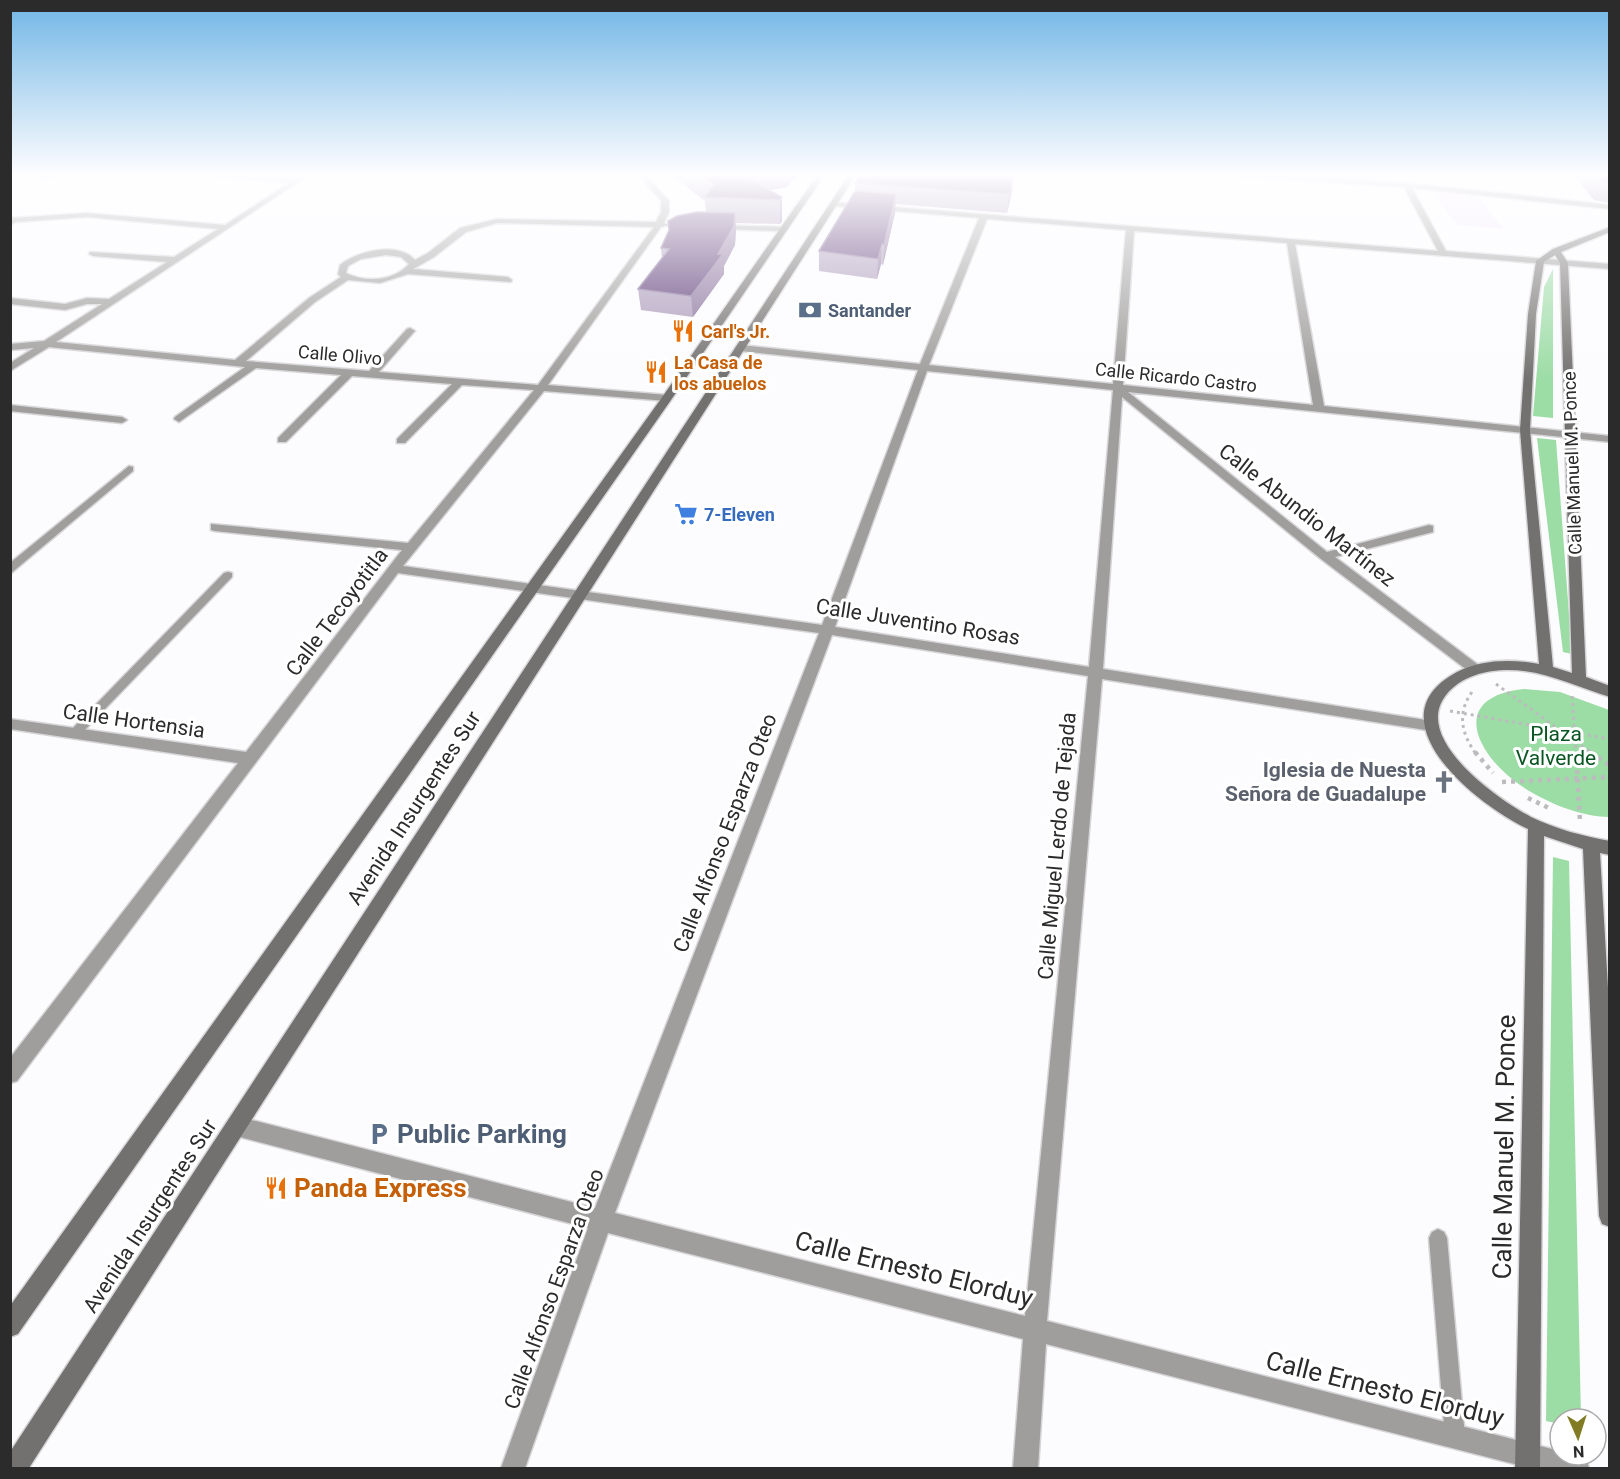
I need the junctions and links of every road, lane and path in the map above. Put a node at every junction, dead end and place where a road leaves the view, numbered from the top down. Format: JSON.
{"nodes":[{"id":1,"x":202,"y":242,"type":"edge"},
{"id":2,"x":448,"y":242,"type":"edge"},
{"id":3,"x":652,"y":242,"type":"edge"},
{"id":4,"x":775,"y":242,"type":"edge"},
{"id":5,"x":809,"y":242,"type":"edge"},
{"id":6,"x":973,"y":242,"type":"edge"},
{"id":7,"x":1129,"y":242,"type":"edge"},
{"id":8,"x":1291,"y":242,"type":"edge"},
{"id":9,"x":1304,"y":242,"type":"edge"},
{"id":10,"x":1437,"y":242,"type":"edge"},
{"id":11,"x":1578,"y":242,"type":"edge"},
{"id":12,"x":1556,"y":251,"type":"junction"},
{"id":13,"x":1443,"y":253,"type":"junction"},
{"id":14,"x":93,"y":255,"type":"dead end"},
{"id":15,"x":175,"y":260,"type":"junction"},
{"id":16,"x":1540,"y":261,"type":"junction"},
{"id":17,"x":1564,"y":263,"type":"junction"},
{"id":18,"x":413,"y":264,"type":"junction"},
{"id":19,"x":1610,"y":267,"type":"edge"},
{"id":20,"x":406,"y":272,"type":"junction"},
{"id":21,"x":347,"y":278,"type":"junction"},
{"id":22,"x":508,"y":280,"type":"dead end"},
{"id":23,"x":10,"y":301,"type":"edge"},
{"id":24,"x":111,"y":302,"type":"junction"},
{"id":25,"x":410,"y":331,"type":"dead end"},
{"id":26,"x":47,"y":344,"type":"junction"},
{"id":27,"x":10,"y":347,"type":"edge"},
{"id":28,"x":740,"y":348,"type":"junction"},
{"id":29,"x":238,"y":363,"type":"junction"},
{"id":30,"x":254,"y":364,"type":"junction"},
{"id":31,"x":925,"y":367,"type":"junction"},
{"id":32,"x":10,"y":368,"type":"edge"},
{"id":33,"x":349,"y":373,"type":"junction"},
{"id":34,"x":371,"y":375,"type":"junction"},
{"id":35,"x":459,"y":382,"type":"junction"},
{"id":36,"x":1116,"y":387,"type":"junction"},
{"id":37,"x":541,"y":388,"type":"junction"},
{"id":38,"x":667,"y":398,"type":"junction"},
{"id":39,"x":10,"y":408,"type":"edge"},
{"id":40,"x":1319,"y":408,"type":"junction"},
{"id":41,"x":179,"y":419,"type":"dead end"},
{"id":42,"x":122,"y":420,"type":"dead end"},
{"id":43,"x":1525,"y":430,"type":"junction"},
{"id":44,"x":1572,"y":434,"type":"junction"},
{"id":45,"x":1610,"y":439,"type":"edge"},
{"id":46,"x":282,"y":440,"type":"dead end"},
{"id":47,"x":401,"y":441,"type":"dead end"},
{"id":48,"x":129,"y":469,"type":"dead end"},
{"id":49,"x":215,"y":527,"type":"dead end"},
{"id":50,"x":1429,"y":529,"type":"dead end"},
{"id":51,"x":411,"y":547,"type":"junction"},
{"id":52,"x":1325,"y":556,"type":"junction"},
{"id":53,"x":396,"y":569,"type":"junction"},
{"id":54,"x":10,"y":570,"type":"edge"},
{"id":55,"x":228,"y":575,"type":"dead end"},
{"id":56,"x":533,"y":588,"type":"junction"},
{"id":57,"x":581,"y":594,"type":"junction"},
{"id":58,"x":827,"y":630,"type":"junction"},
{"id":59,"x":1476,"y":670,"type":"junction"},
{"id":60,"x":1546,"y":670,"type":"junction"},
{"id":61,"x":1096,"y":671,"type":"junction"},
{"id":62,"x":1499,"y":679,"type":"dead end"},
{"id":63,"x":1579,"y":679,"type":"junction"},
{"id":64,"x":1490,"y":681,"type":"junction"},
{"id":65,"x":1610,"y":692,"type":"edge"},
{"id":66,"x":1432,"y":708,"type":"junction"},
{"id":67,"x":1461,"y":712,"type":"junction"},
{"id":68,"x":10,"y":724,"type":"edge"},
{"id":69,"x":1432,"y":726,"type":"junction"},
{"id":70,"x":1559,"y":730,"type":"junction"},
{"id":71,"x":75,"y":733,"type":"junction"},
{"id":72,"x":1574,"y":733,"type":"junction"},
{"id":73,"x":1610,"y":739,"type":"edge"},
{"id":74,"x":1575,"y":742,"type":"junction"},
{"id":75,"x":252,"y":759,"type":"junction"},
{"id":76,"x":1610,"y":766,"type":"edge"},
{"id":77,"x":1610,"y":777,"type":"edge"},
{"id":78,"x":1577,"y":779,"type":"junction"},
{"id":79,"x":1504,"y":782,"type":"junction"},
{"id":80,"x":1471,"y":785,"type":"junction"},
{"id":81,"x":1512,"y":787,"type":"dead end"},
{"id":82,"x":1519,"y":792,"type":"dead end"},
{"id":83,"x":1561,"y":813,"type":"dead end"},
{"id":84,"x":1570,"y":816,"type":"dead end"},
{"id":85,"x":1580,"y":819,"type":"junction"},
{"id":86,"x":1589,"y":821,"type":"dead end"},
{"id":87,"x":1536,"y":826,"type":"junction"},
{"id":88,"x":1600,"y":847,"type":"edge"},
{"id":89,"x":10,"y":1074,"type":"edge"},
{"id":90,"x":236,"y":1126,"type":"junction"},
{"id":91,"x":1610,"y":1216,"type":"edge"},
{"id":92,"x":600,"y":1222,"type":"junction"},
{"id":93,"x":1438,"y":1238,"type":"dead end"},
{"id":94,"x":10,"y":1326,"type":"edge"},
{"id":95,"x":1035,"y":1328,"type":"junction"},
{"id":96,"x":1455,"y":1437,"type":"junction"},
{"id":97,"x":1527,"y":1462,"type":"edge"},
{"id":98,"x":15,"y":1468,"type":"edge"},
{"id":99,"x":513,"y":1468,"type":"edge"},
{"id":100,"x":1025,"y":1468,"type":"edge"},
{"id":101,"x":1577,"y":1468,"type":"edge"}],
"edges":[{"from":1,"to":15,"type":"street"},
{"from":2,"to":18,"type":"street"},
{"from":3,"to":37,"type":"street","name":"Calle Tecoyotitla"},
{"from":4,"to":38,"type":"main road","name":"Avenida Insurgentes Sur"},
{"from":5,"to":28,"type":"main road","name":"Avenida Insurgentes Sur"},
{"from":6,"to":31,"type":"street","name":"Calle Alfonso Esparza Oteo"},
{"from":7,"to":36,"type":"street","name":"Calle Miguel Lerdo de Tejada"},
{"from":8,"to":40,"type":"street"},
{"from":9,"to":13,"type":"street"},
{"from":10,"to":13,"type":"street"},
{"from":11,"to":12,"type":"main road"},
{"from":12,"to":16,"type":"main road"},
{"from":12,"to":17,"type":"main road"},
{"from":13,"to":16,"type":"street"},
{"from":14,"to":15,"type":"street"},
{"from":15,"to":24,"type":"street"},
{"from":16,"to":17,"type":"street"},
{"from":16,"to":43,"type":"main road","name":"Calle Manuel M. Ponce"},
{"from":17,"to":19,"type":"street"},
{"from":17,"to":44,"type":"main road","name":"Calle Manuel M. Ponce"},
{"from":18,"to":20,"type":"street"},
{"from":18,"to":21,"type":"street"},
{"from":20,"to":21,"type":"street"},
{"from":20,"to":22,"type":"street"},
{"from":21,"to":29,"type":"street"},
{"from":23,"to":24,"type":"street"},
{"from":24,"to":26,"type":"street"},
{"from":25,"to":34,"type":"street"},
{"from":26,"to":27,"type":"street","name":"Calle Olivo"},
{"from":26,"to":29,"type":"street","name":"Calle Olivo"},
{"from":26,"to":32,"type":"street"},
{"from":28,"to":31,"type":"street","name":"Calle Ricardo Castro"},
{"from":28,"to":57,"type":"main road","name":"Avenida Insurgentes Sur"},
{"from":29,"to":30,"type":"street","name":"Calle Olivo"},
{"from":30,"to":33,"type":"street","name":"Calle Olivo"},
{"from":30,"to":41,"type":"street"},
{"from":31,"to":36,"type":"street","name":"Calle Ricardo Castro"},
{"from":31,"to":58,"type":"street","name":"Calle Alfonso Esparza Oteo"},
{"from":33,"to":34,"type":"street","name":"Calle Olivo"},
{"from":33,"to":46,"type":"street"},
{"from":34,"to":35,"type":"street","name":"Calle Olivo"},
{"from":35,"to":37,"type":"street","name":"Calle Olivo"},
{"from":35,"to":47,"type":"street"},
{"from":36,"to":40,"type":"street","name":"Calle Ricardo Castro"},
{"from":36,"to":52,"type":"street","name":"Calle Abundio Martínez"},
{"from":36,"to":61,"type":"street","name":"Calle Miguel Lerdo de Tejada"},
{"from":37,"to":38,"type":"street","name":"Calle Olivo"},
{"from":37,"to":51,"type":"street","name":"Calle Tecoyotitla"},
{"from":38,"to":56,"type":"main road","name":"Avenida Insurgentes Sur"},
{"from":39,"to":42,"type":"street"},
{"from":40,"to":43,"type":"street","name":"Calle Ricardo Castro"},
{"from":43,"to":44,"type":"street","name":"Calle Ricardo Castro"},
{"from":43,"to":60,"type":"main road","name":"Calle Manuel M. Ponce"},
{"from":44,"to":45,"type":"street","name":"Calle Ricardo Castro"},
{"from":44,"to":63,"type":"main road","name":"Calle Manuel M. Ponce"},
{"from":48,"to":54,"type":"street"},
{"from":49,"to":51,"type":"street"},
{"from":50,"to":52,"type":"street"},
{"from":51,"to":53,"type":"street","name":"Calle Tecoyotitla"},
{"from":52,"to":59,"type":"street","name":"Calle Abundio Martínez"},
{"from":53,"to":56,"type":"street","name":"Calle Juventino Rosas"},
{"from":53,"to":75,"type":"street","name":"Calle Tecoyotitla"},
{"from":55,"to":71,"type":"lane"},
{"from":56,"to":57,"type":"street","name":"Calle Juventino Rosas"},
{"from":56,"to":94,"type":"main road","name":"Avenida Insurgentes Sur"},
{"from":57,"to":58,"type":"street","name":"Calle Juventino Rosas"},
{"from":57,"to":90,"type":"main road","name":"Avenida Insurgentes Sur"},
{"from":58,"to":61,"type":"street","name":"Calle Juventino Rosas"},
{"from":58,"to":92,"type":"street","name":"Calle Alfonso Esparza Oteo"},
{"from":59,"to":60,"type":"main road"},
{"from":59,"to":64,"type":"path"},
{"from":59,"to":66,"type":"main road"},
{"from":60,"to":63,"type":"main road"},
{"from":61,"to":69,"type":"street","name":"Calle Juventino Rosas"},
{"from":61,"to":95,"type":"street","name":"Calle Miguel Lerdo de Tejada"},
{"from":62,"to":64,"type":"path"},
{"from":63,"to":65,"type":"main road"},
{"from":63,"to":72,"type":"path"},
{"from":64,"to":67,"type":"path"},
{"from":64,"to":70,"type":"path"},
{"from":66,"to":67,"type":"path"},
{"from":66,"to":69,"type":"main road"},
{"from":67,"to":70,"type":"path"},
{"from":67,"to":79,"type":"path"},
{"from":68,"to":71,"type":"street","name":"Calle Hortensia"},
{"from":69,"to":80,"type":"main road"},
{"from":70,"to":72,"type":"path"},
{"from":70,"to":74,"type":"path"},
{"from":71,"to":75,"type":"street","name":"Calle Hortensia"},
{"from":72,"to":73,"type":"path"},
{"from":72,"to":74,"type":"path"},
{"from":74,"to":76,"type":"path"},
{"from":74,"to":78,"type":"path"},
{"from":75,"to":89,"type":"street","name":"Calle Tecoyotitla"},
{"from":77,"to":78,"type":"path"},
{"from":78,"to":79,"type":"path"},
{"from":78,"to":85,"type":"path"},
{"from":79,"to":80,"type":"path"},
{"from":79,"to":81,"type":"path"},
{"from":80,"to":87,"type":"main road"},
{"from":82,"to":83,"type":"path"},
{"from":84,"to":85,"type":"path"},
{"from":85,"to":86,"type":"path"},
{"from":85,"to":88,"type":"path"},
{"from":87,"to":88,"type":"main road"},
{"from":87,"to":97,"type":"main road","name":"Calle Manuel M. Ponce"},
{"from":88,"to":91,"type":"main road"},
{"from":90,"to":92,"type":"street","name":"Calle Ernesto Elorduy"},
{"from":90,"to":98,"type":"main road","name":"Avenida Insurgentes Sur"},
{"from":92,"to":95,"type":"street","name":"Calle Ernesto Elorduy"},
{"from":92,"to":99,"type":"street","name":"Calle Alfonso Esparza Oteo"},
{"from":93,"to":96,"type":"lane"},
{"from":95,"to":96,"type":"street","name":"Calle Ernesto Elorduy"},
{"from":95,"to":100,"type":"street","name":"Calle Miguel Lerdo de Tejada"},
{"from":96,"to":97,"type":"street","name":"Calle Ernesto Elorduy"},
{"from":97,"to":101,"type":"street","name":"Calle Ernesto Elorduy"}]}
